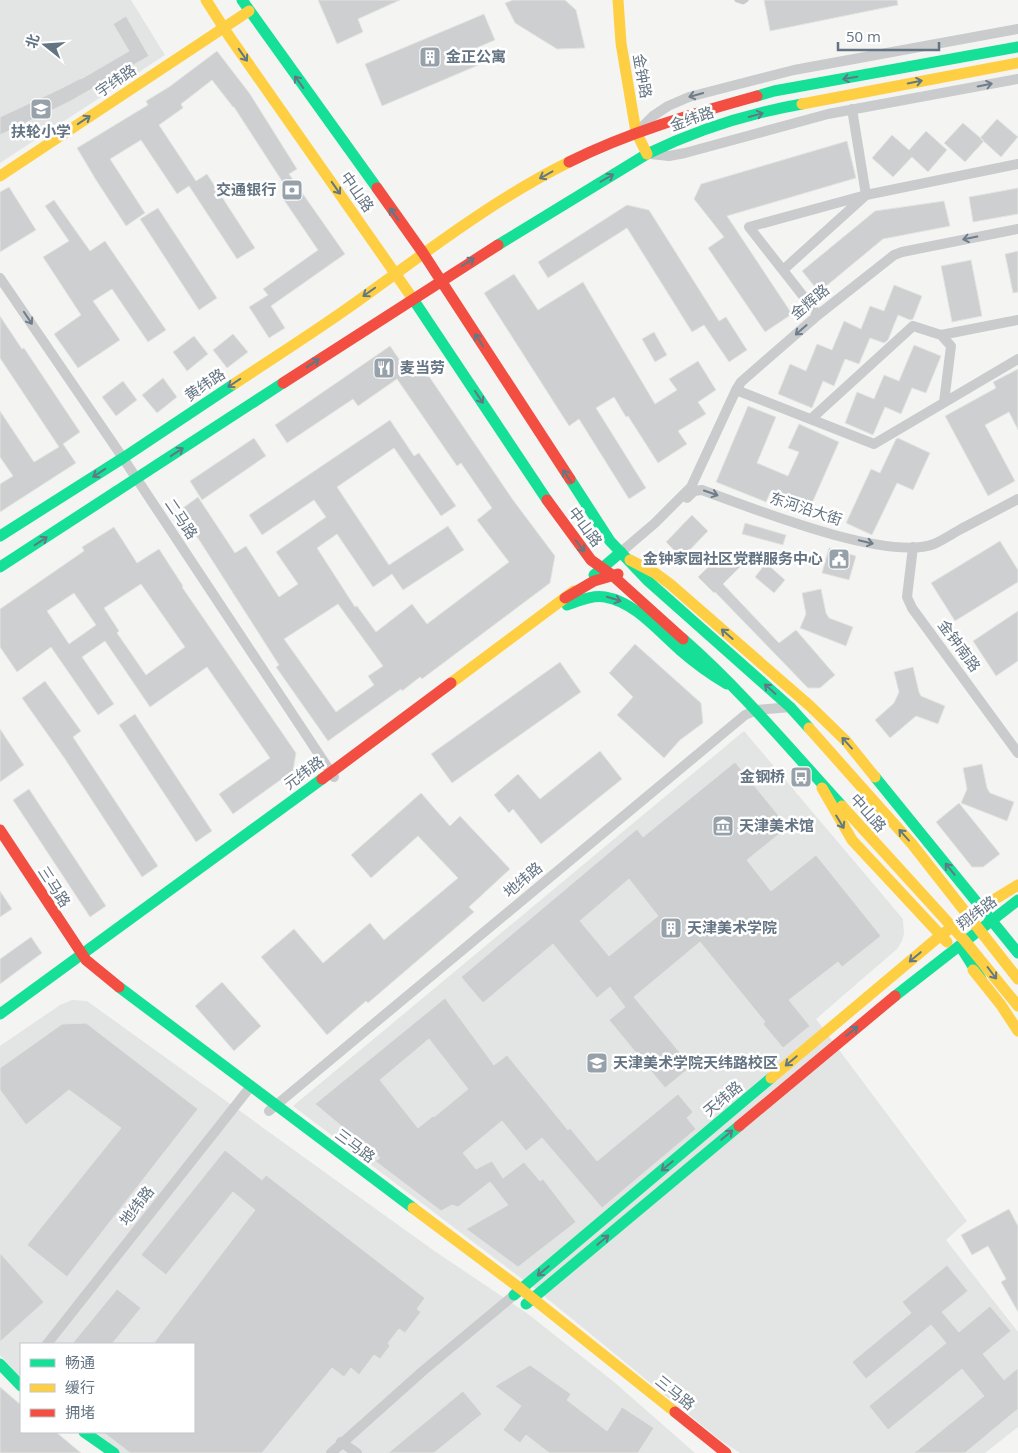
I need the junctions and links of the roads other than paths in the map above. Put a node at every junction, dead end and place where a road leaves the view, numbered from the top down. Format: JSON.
{"nodes":[{"id":1,"x":206,"y":0,"type":"edge"},
{"id":2,"x":242,"y":0,"type":"edge"},
{"id":3,"x":618,"y":0,"type":"edge"},
{"id":4,"x":737,"y":0,"type":"edge"},
{"id":5,"x":746,"y":0,"type":"edge"},
{"id":6,"x":249,"y":11,"type":"junction"},
{"id":7,"x":224,"y":28,"type":"junction"},
{"id":8,"x":1018,"y":29,"type":"edge"},
{"id":9,"x":1018,"y":47,"type":"edge"},
{"id":10,"x":1018,"y":63,"type":"edge"},
{"id":11,"x":1018,"y":79,"type":"edge"},
{"id":12,"x":852,"y":109,"type":"junction"},
{"id":13,"x":636,"y":132,"type":"junction"},
{"id":14,"x":647,"y":154,"type":"junction"},
{"id":15,"x":1018,"y":164,"type":"edge"},
{"id":16,"x":0,"y":176,"type":"edge"},
{"id":17,"x":866,"y":195,"type":"junction"},
{"id":18,"x":1018,"y":229,"type":"edge"},
{"id":19,"x":423,"y":253,"type":"junction"},
{"id":20,"x":783,"y":270,"type":"junction"},
{"id":21,"x":396,"y":273,"type":"junction"},
{"id":22,"x":0,"y":278,"type":"edge"},
{"id":23,"x":440,"y":280,"type":"junction"},
{"id":24,"x":412,"y":298,"type":"junction"},
{"id":25,"x":818,"y":315,"type":"junction"},
{"id":26,"x":1018,"y":320,"type":"edge"},
{"id":27,"x":941,"y":335,"type":"junction"},
{"id":28,"x":1018,"y":359,"type":"edge"},
{"id":29,"x":736,"y":390,"type":"junction"},
{"id":30,"x":944,"y":402,"type":"junction"},
{"id":31,"x":811,"y":419,"type":"junction"},
{"id":32,"x":123,"y":458,"type":"junction"},
{"id":33,"x":136,"y":479,"type":"junction"},
{"id":34,"x":1018,"y":499,"type":"edge"},
{"id":35,"x":0,"y":536,"type":"edge"},
{"id":36,"x":913,"y":547,"type":"junction"},
{"id":37,"x":624,"y":555,"type":"junction"},
{"id":38,"x":0,"y":567,"type":"edge"},
{"id":39,"x":606,"y":574,"type":"junction"},
{"id":40,"x":648,"y":581,"type":"junction"},
{"id":41,"x":566,"y":602,"type":"junction"},
{"id":42,"x":737,"y":690,"type":"junction"},
{"id":43,"x":810,"y":706,"type":"junction"},
{"id":44,"x":790,"y":707,"type":"junction"},
{"id":45,"x":757,"y":710,"type":"junction"},
{"id":46,"x":1018,"y":752,"type":"edge"},
{"id":47,"x":333,"y":775,"type":"junction"},
{"id":48,"x":817,"y":779,"type":"junction"},
{"id":49,"x":0,"y":830,"type":"edge"},
{"id":50,"x":0,"y":844,"type":"edge"},
{"id":51,"x":1018,"y":885,"type":"edge"},
{"id":52,"x":946,"y":886,"type":"junction"},
{"id":53,"x":1004,"y":893,"type":"junction"},
{"id":54,"x":972,"y":896,"type":"junction"},
{"id":55,"x":1017,"y":901,"type":"edge"},
{"id":56,"x":975,"y":911,"type":"junction"},
{"id":57,"x":987,"y":924,"type":"junction"},
{"id":58,"x":948,"y":930,"type":"junction"},
{"id":59,"x":959,"y":945,"type":"junction"},
{"id":60,"x":1016,"y":950,"type":"edge"},
{"id":61,"x":81,"y":957,"type":"junction"},
{"id":62,"x":1018,"y":979,"type":"edge"},
{"id":63,"x":1018,"y":1006,"type":"edge"},
{"id":64,"x":0,"y":1014,"type":"edge"},
{"id":65,"x":0,"y":1023,"type":"edge"},
{"id":66,"x":1018,"y":1031,"type":"edge"},
{"id":67,"x":248,"y":1090,"type":"junction"},
{"id":68,"x":273,"y":1108,"type":"junction"},
{"id":69,"x":517,"y":1292,"type":"junction"},
{"id":70,"x":529,"y":1302,"type":"junction"},
{"id":71,"x":48,"y":1343,"type":"edge"},
{"id":72,"x":0,"y":1364,"type":"edge"},
{"id":73,"x":20,"y":1382,"type":"edge"},
{"id":74,"x":85,"y":1433,"type":"edge"},
{"id":75,"x":341,"y":1442,"type":"junction"},
{"id":76,"x":114,"y":1453,"type":"edge"},
{"id":77,"x":331,"y":1453,"type":"edge"},
{"id":78,"x":357,"y":1453,"type":"edge"},
{"id":79,"x":714,"y":1453,"type":"edge"},
{"id":80,"x":726,"y":1453,"type":"edge"}],
"edges":[{"from":1,"to":7,"type":"main road","name":"中山路"},
{"from":2,"to":6,"type":"main road","name":"中山路"},
{"from":3,"to":13,"type":"main road","name":"金钟路"},
{"from":4,"to":5,"type":"lane"},
{"from":6,"to":7,"type":"main road","name":"宇纬路"},
{"from":19,"to":6,"type":"main road","name":"中山路","one_way":true},
{"from":16,"to":7,"type":"main road","name":"宇纬路","one_way":true},
{"from":7,"to":21,"type":"main road","name":"中山路","one_way":true},
{"from":8,"to":13,"type":"street","one_way":true},
{"from":9,"to":13,"type":"main road","name":"金纬路","one_way":true},
{"from":14,"to":10,"type":"main road","name":"金纬路","one_way":true},
{"from":12,"to":11,"type":"street","one_way":true},
{"from":12,"to":14,"type":"street"},
{"from":12,"to":17,"type":"street"},
{"from":13,"to":14,"type":"main road","name":"金钟路"},
{"from":13,"to":19,"type":"main road","name":"金纬路","one_way":true},
{"from":23,"to":14,"type":"main road","name":"金纬路","one_way":true},
{"from":15,"to":17,"type":"street"},
{"from":17,"to":20,"type":"street"},
{"from":17,"to":20,"type":"street"},
{"from":18,"to":25,"type":"street","name":"金辉路","one_way":true},
{"from":19,"to":21,"type":"main road","name":"黄纬路"},
{"from":19,"to":23,"type":"main road","name":"中山路"},
{"from":20,"to":25,"type":"street"},
{"from":21,"to":24,"type":"main road","name":"中山路"},
{"from":21,"to":32,"type":"main road","name":"黄纬路","one_way":true},
{"from":22,"to":32,"type":"street","name":"二马路","one_way":true},
{"from":23,"to":24,"type":"main road","name":"金纬路"},
{"from":37,"to":23,"type":"main road","name":"中山路","one_way":true},
{"from":33,"to":24,"type":"main road","one_way":true},
{"from":24,"to":39,"type":"main road","name":"中山路","one_way":true},
{"from":25,"to":29,"type":"street","name":"金辉路","one_way":true},
{"from":26,"to":27,"type":"street"},
{"from":27,"to":30,"type":"street"},
{"from":27,"to":31,"type":"street"},
{"from":28,"to":30,"type":"street"},
{"from":29,"to":31,"type":"street"},
{"from":29,"to":37,"type":"street","name":"金辉路"},
{"from":30,"to":31,"type":"street"},
{"from":32,"to":33,"type":"street","name":"二马路"},
{"from":32,"to":35,"type":"main road","name":"黄纬路","one_way":true},
{"from":38,"to":33,"type":"main road","one_way":true},
{"from":33,"to":47,"type":"street","name":"二马路"},
{"from":34,"to":36,"type":"street","name":"东河沿大街"},
{"from":37,"to":36,"type":"street","name":"东河沿大街","one_way":true},
{"from":36,"to":46,"type":"street","name":"金钟南路"},
{"from":37,"to":39,"type":"main road","name":"元纬路"},
{"from":37,"to":40,"type":"main road","name":"中山路"},
{"from":43,"to":37,"type":"main road","one_way":true},
{"from":39,"to":40,"type":"main road"},
{"from":39,"to":41,"type":"main road","name":"元纬路"},
{"from":39,"to":42,"type":"main road","name":"中山路"},
{"from":44,"to":40,"type":"main road","name":"中山路","one_way":true},
{"from":41,"to":42,"type":"main road","one_way":true},
{"from":41,"to":47,"type":"main road","name":"元纬路"},
{"from":42,"to":45,"type":"main road","name":"中山路"},
{"from":43,"to":44,"type":"street","name":"地纬路"},
{"from":54,"to":43,"type":"main road","one_way":true},
{"from":44,"to":45,"type":"street","name":"地纬路"},
{"from":52,"to":44,"type":"main road","name":"中山路","one_way":true},
{"from":45,"to":48,"type":"main road","name":"中山路"},
{"from":45,"to":68,"type":"street","name":"地纬路"},
{"from":47,"to":61,"type":"main road","name":"元纬路"},
{"from":47,"to":61,"type":"main road","name":"元纬路"},
{"from":48,"to":58,"type":"main road","name":"中山路"},
{"from":48,"to":58,"type":"main road","one_way":true},
{"from":49,"to":61,"type":"main road","name":"三马路"},
{"from":50,"to":61,"type":"main road","name":"三马路"},
{"from":51,"to":53,"type":"main road","name":"翔纬路"},
{"from":52,"to":54,"type":"main road"},
{"from":52,"to":56,"type":"main road","name":"中山路"},
{"from":53,"to":54,"type":"main road"},
{"from":53,"to":56,"type":"main road","name":"翔纬路"},
{"from":54,"to":56,"type":"main road"},
{"from":55,"to":57,"type":"main road","name":"翔纬路"},
{"from":55,"to":60,"type":"main road"},
{"from":56,"to":57,"type":"main road","name":"中山路"},
{"from":56,"to":58,"type":"main road","name":"翔纬路"},
{"from":57,"to":59,"type":"main road","name":"翔纬路"},
{"from":57,"to":60,"type":"main road"},
{"from":57,"to":62,"type":"main road","name":"中山路"},
{"from":58,"to":59,"type":"main road"},
{"from":58,"to":69,"type":"main road","name":"天纬路","one_way":true},
{"from":59,"to":63,"type":"main road","one_way":true},
{"from":59,"to":66,"type":"main road"},
{"from":70,"to":59,"type":"main road","name":"天纬路","one_way":true},
{"from":61,"to":64,"type":"main road","name":"元纬路"},
{"from":61,"to":65,"type":"main road","name":"元纬路"},
{"from":61,"to":67,"type":"main road","name":"三马路"},
{"from":67,"to":68,"type":"main road","name":"三马路"},
{"from":67,"to":71,"type":"street","name":"地纬路"},
{"from":68,"to":69,"type":"main road","name":"三马路"},
{"from":69,"to":70,"type":"main road","name":"三马路"},
{"from":69,"to":75,"type":"street"},
{"from":70,"to":79,"type":"main road","name":"三马路"},
{"from":70,"to":80,"type":"main road","name":"三马路"},
{"from":72,"to":73,"type":"main road"},
{"from":74,"to":76,"type":"main road"},
{"from":75,"to":77,"type":"street"},
{"from":75,"to":78,"type":"street"}]}
